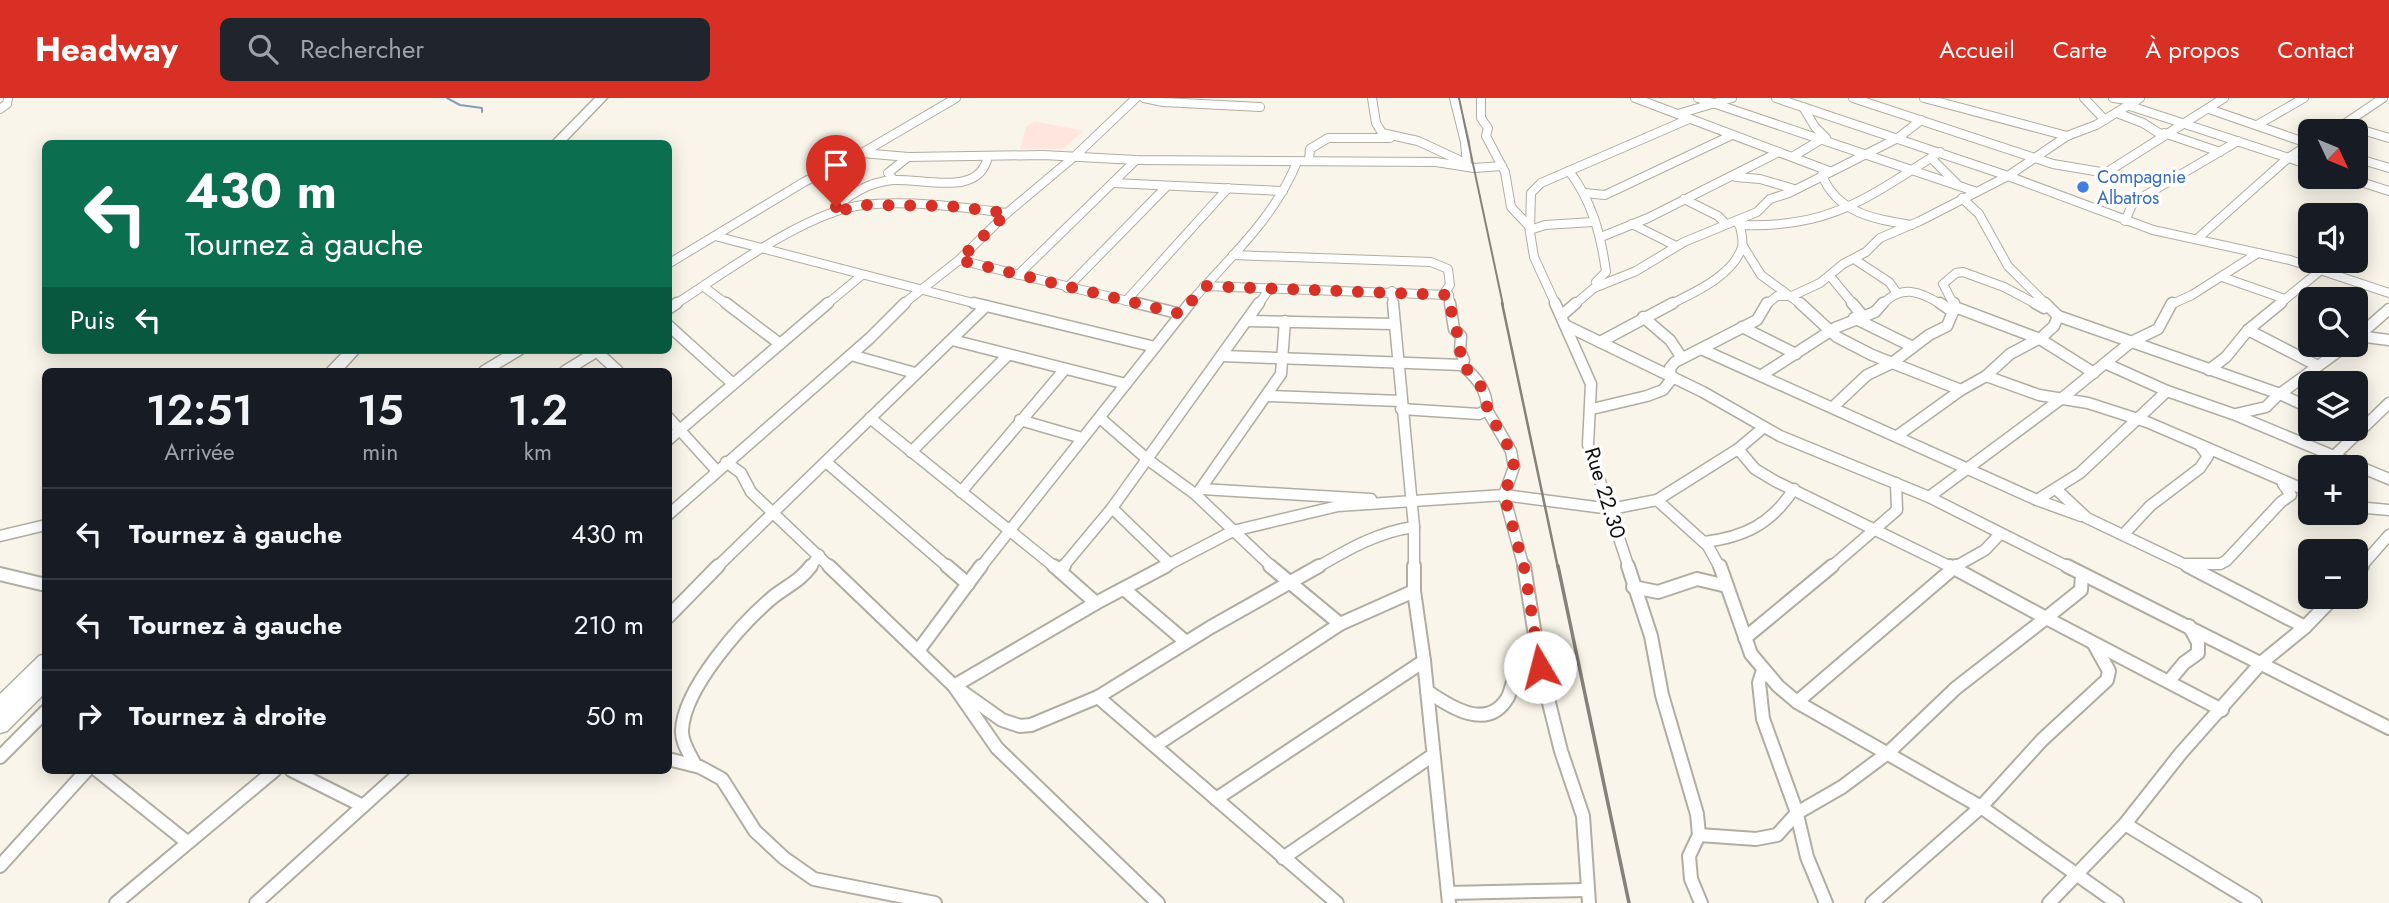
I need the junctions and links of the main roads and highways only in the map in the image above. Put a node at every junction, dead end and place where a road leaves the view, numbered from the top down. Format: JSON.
{"nodes":[{"id":1,"x":601,"y":98,"type":"edge"},
{"id":2,"x":610,"y":98,"type":"edge"},
{"id":3,"x":560,"y":140,"type":"edge"},
{"id":4,"x":570,"y":140,"type":"edge"},
{"id":5,"x":349,"y":354,"type":"edge"},
{"id":6,"x":361,"y":354,"type":"edge"},
{"id":7,"x":335,"y":368,"type":"edge"},
{"id":8,"x":348,"y":368,"type":"edge"},
{"id":9,"x":42,"y":665,"type":"edge"},
{"id":10,"x":42,"y":683,"type":"edge"},
{"id":11,"x":0,"y":707,"type":"edge"},
{"id":12,"x":0,"y":725,"type":"edge"}],
"edges":[{"from":1,"to":3,"type":"main road"},
{"from":2,"to":4,"type":"main road"},
{"from":5,"to":7,"type":"main road"},
{"from":6,"to":8,"type":"main road"},
{"from":9,"to":11,"type":"main road"},
{"from":10,"to":12,"type":"main road"}]}
